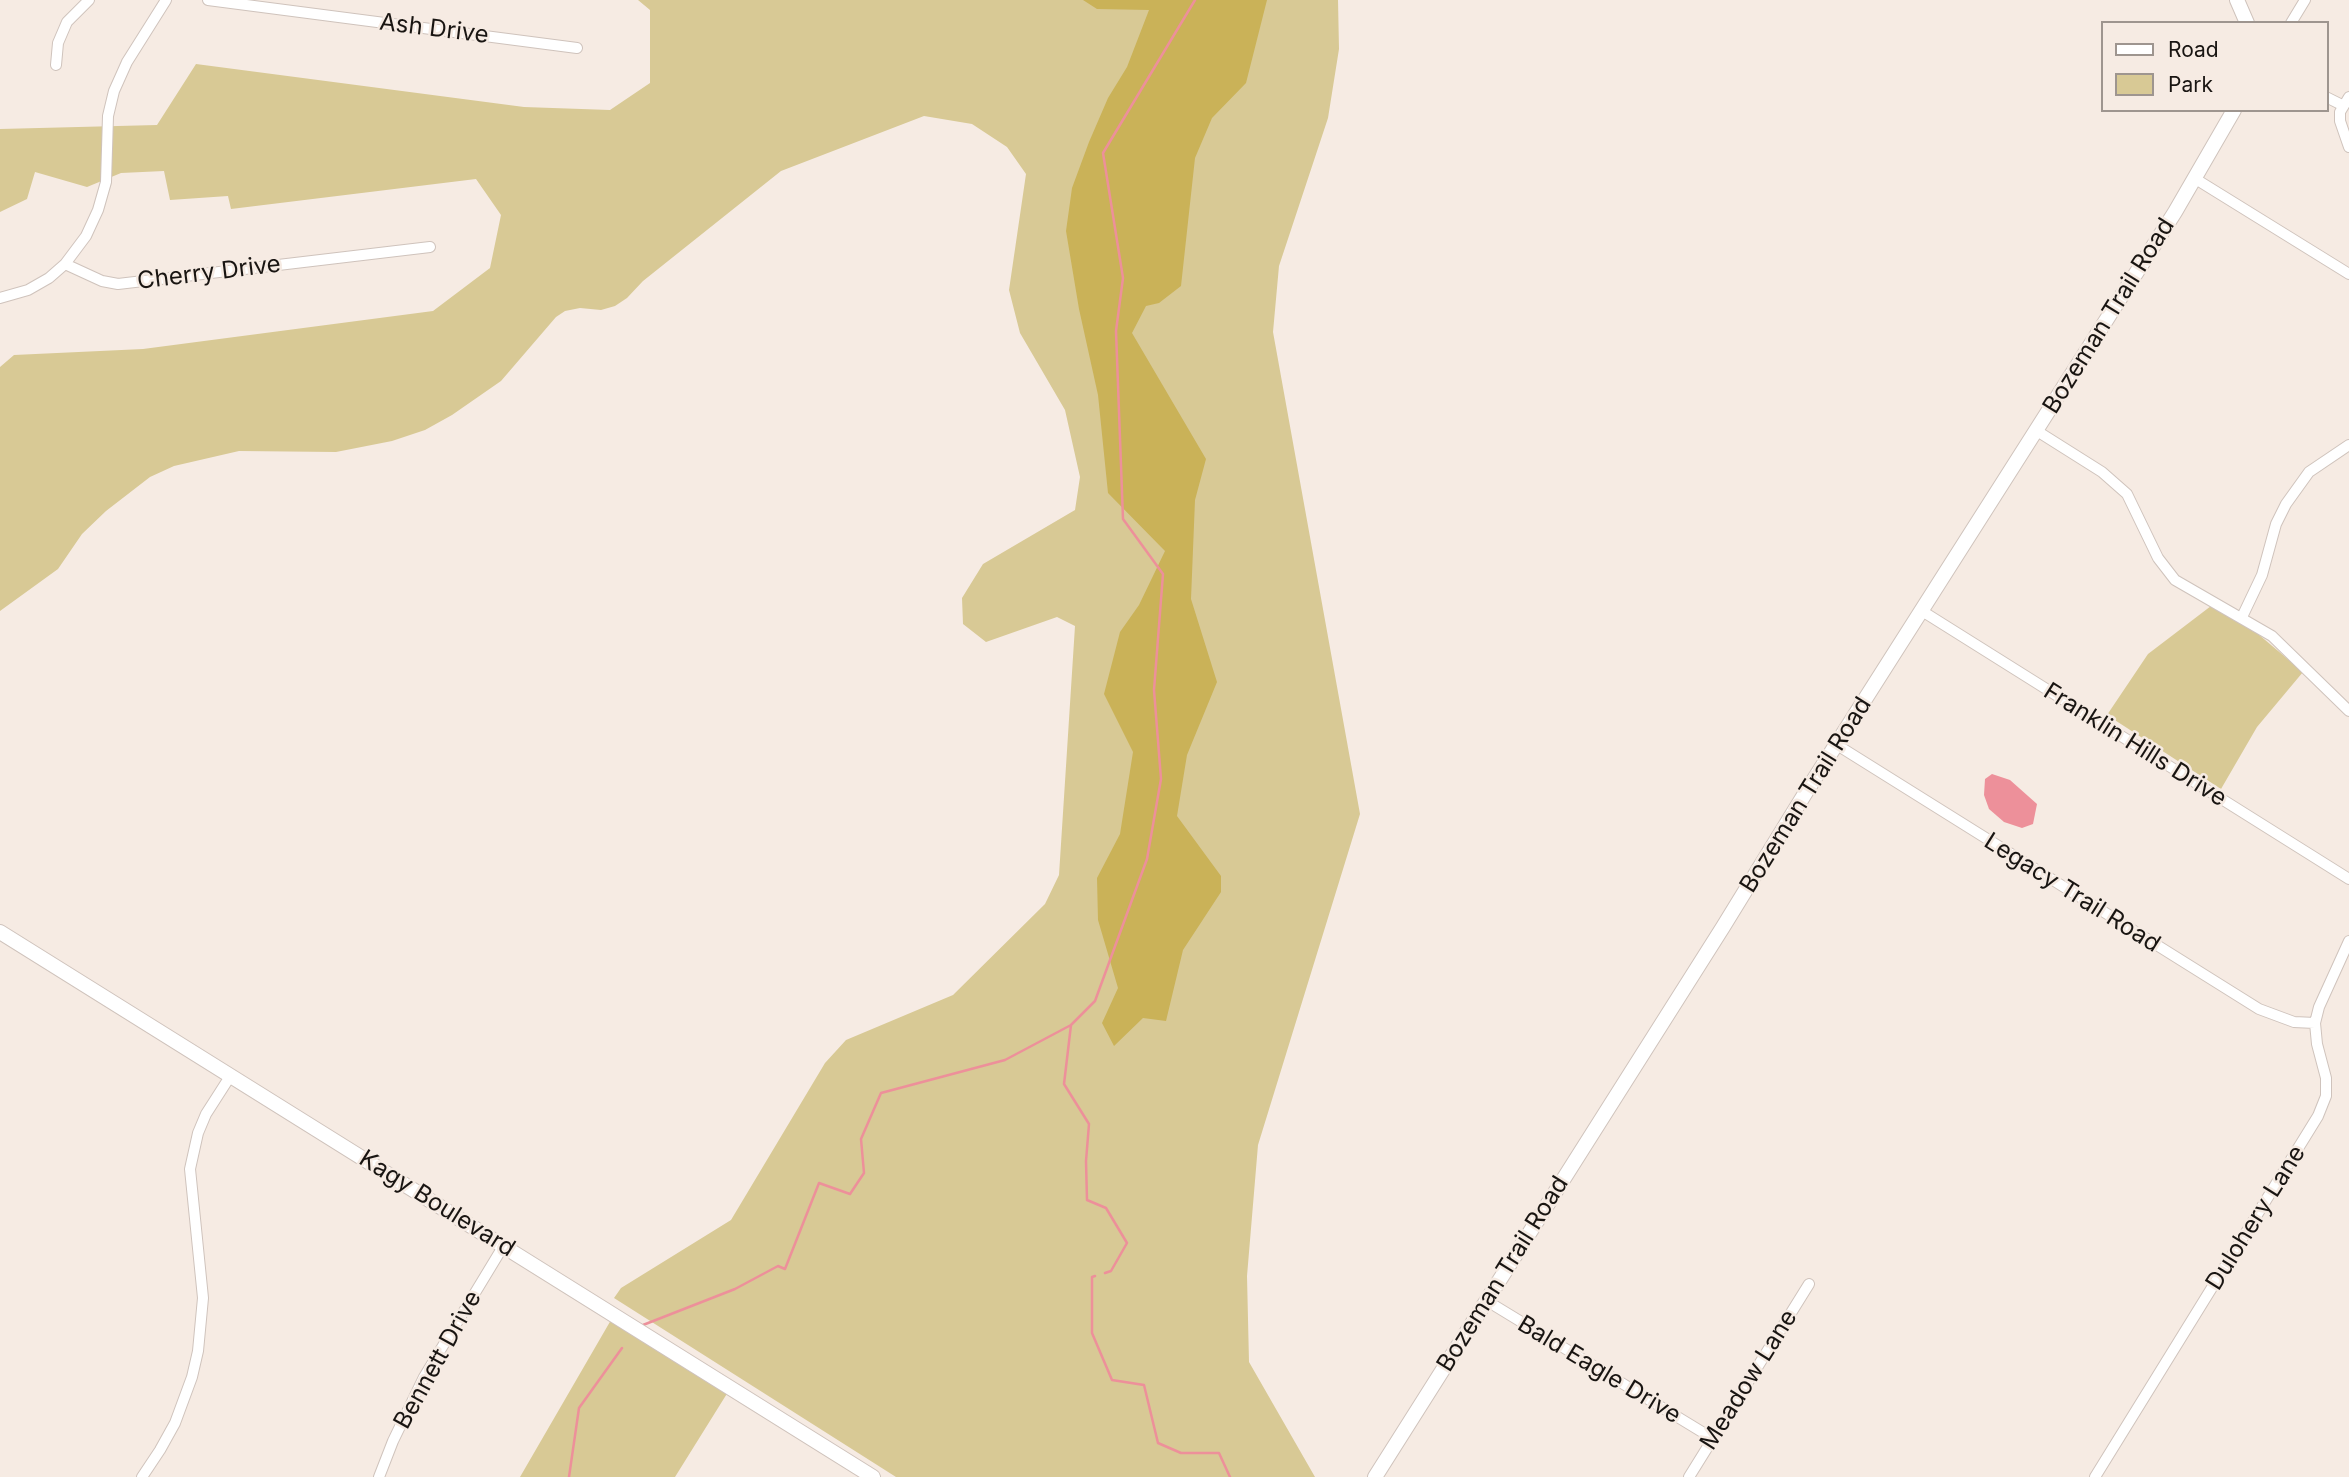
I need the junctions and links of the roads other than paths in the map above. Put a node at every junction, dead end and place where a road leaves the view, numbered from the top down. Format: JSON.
{"nodes":[{"id":1,"x":89,"y":0,"type":"edge"},
{"id":2,"x":166,"y":0,"type":"edge"},
{"id":3,"x":208,"y":0,"type":"edge"},
{"id":4,"x":2238,"y":0,"type":"edge"},
{"id":5,"x":2305,"y":0,"type":"edge"},
{"id":6,"x":2246,"y":21,"type":"edge"},
{"id":7,"x":2292,"y":21,"type":"edge"},
{"id":8,"x":577,"y":48,"type":"dead end"},
{"id":9,"x":56,"y":65,"type":"dead end"},
{"id":10,"x":2328,"y":97,"type":"edge"},
{"id":11,"x":2346,"y":101,"type":"edge"},
{"id":12,"x":2233,"y":112,"type":"edge"},
{"id":13,"x":2349,"y":148,"type":"edge"},
{"id":14,"x":2194,"y":178,"type":"junction"},
{"id":15,"x":430,"y":247,"type":"dead end"},
{"id":16,"x":65,"y":264,"type":"junction"},
{"id":17,"x":2349,"y":274,"type":"edge"},
{"id":18,"x":0,"y":298,"type":"edge"},
{"id":19,"x":2037,"y":431,"type":"junction"},
{"id":20,"x":2349,"y":445,"type":"edge"},
{"id":21,"x":1922,"y":611,"type":"junction"},
{"id":22,"x":2242,"y":617,"type":"junction"},
{"id":23,"x":2349,"y":711,"type":"edge"},
{"id":24,"x":1837,"y":745,"type":"junction"},
{"id":25,"x":2349,"y":878,"type":"edge"},
{"id":26,"x":0,"y":932,"type":"edge"},
{"id":27,"x":2349,"y":941,"type":"edge"},
{"id":28,"x":2315,"y":1023,"type":"junction"},
{"id":29,"x":231,"y":1075,"type":"junction"},
{"id":30,"x":504,"y":1245,"type":"junction"},
{"id":31,"x":1809,"y":1284,"type":"dead end"},
{"id":32,"x":1487,"y":1301,"type":"junction"},
{"id":33,"x":1712,"y":1438,"type":"junction"},
{"id":34,"x":1376,"y":1476,"type":"edge"},
{"id":35,"x":142,"y":1477,"type":"edge"},
{"id":36,"x":379,"y":1477,"type":"edge"},
{"id":37,"x":873,"y":1477,"type":"edge"},
{"id":38,"x":1689,"y":1477,"type":"edge"},
{"id":39,"x":2095,"y":1477,"type":"edge"}],
"edges":[{"from":1,"to":9,"type":"street"},
{"from":2,"to":16,"type":"street"},
{"from":3,"to":8,"type":"street","name":"Ash Drive"},
{"from":4,"to":6,"type":"street"},
{"from":5,"to":7,"type":"street"},
{"from":10,"to":11,"type":"street"},
{"from":11,"to":13,"type":"street"},
{"from":12,"to":14,"type":"street","name":"Bozeman Trail Road"},
{"from":14,"to":17,"type":"street"},
{"from":14,"to":19,"type":"street","name":"Bozeman Trail Road"},
{"from":15,"to":16,"type":"street","name":"Cherry Drive"},
{"from":16,"to":18,"type":"street"},
{"from":19,"to":21,"type":"street","name":"Bozeman Trail Road"},
{"from":19,"to":22,"type":"street"},
{"from":20,"to":22,"type":"street"},
{"from":21,"to":24,"type":"street","name":"Bozeman Trail Road"},
{"from":21,"to":25,"type":"street","name":"Franklin Hills Drive"},
{"from":22,"to":23,"type":"street"},
{"from":24,"to":28,"type":"street","name":"Legacy Trail Road"},
{"from":24,"to":32,"type":"street","name":"Bozeman Trail Road"},
{"from":26,"to":29,"type":"street","name":"Kagy Boulevard"},
{"from":27,"to":28,"type":"street","name":"Dulohery Lane"},
{"from":28,"to":39,"type":"street","name":"Dulohery Lane"},
{"from":29,"to":30,"type":"street","name":"Kagy Boulevard"},
{"from":29,"to":35,"type":"street"},
{"from":30,"to":36,"type":"street","name":"Bennett Drive"},
{"from":30,"to":37,"type":"street","name":"Kagy Boulevard"},
{"from":31,"to":33,"type":"street","name":"Meadow Lane"},
{"from":32,"to":33,"type":"street","name":"Bald Eagle Drive"},
{"from":32,"to":34,"type":"street","name":"Bozeman Trail Road"},
{"from":33,"to":38,"type":"street","name":"Meadow Lane"}]}
